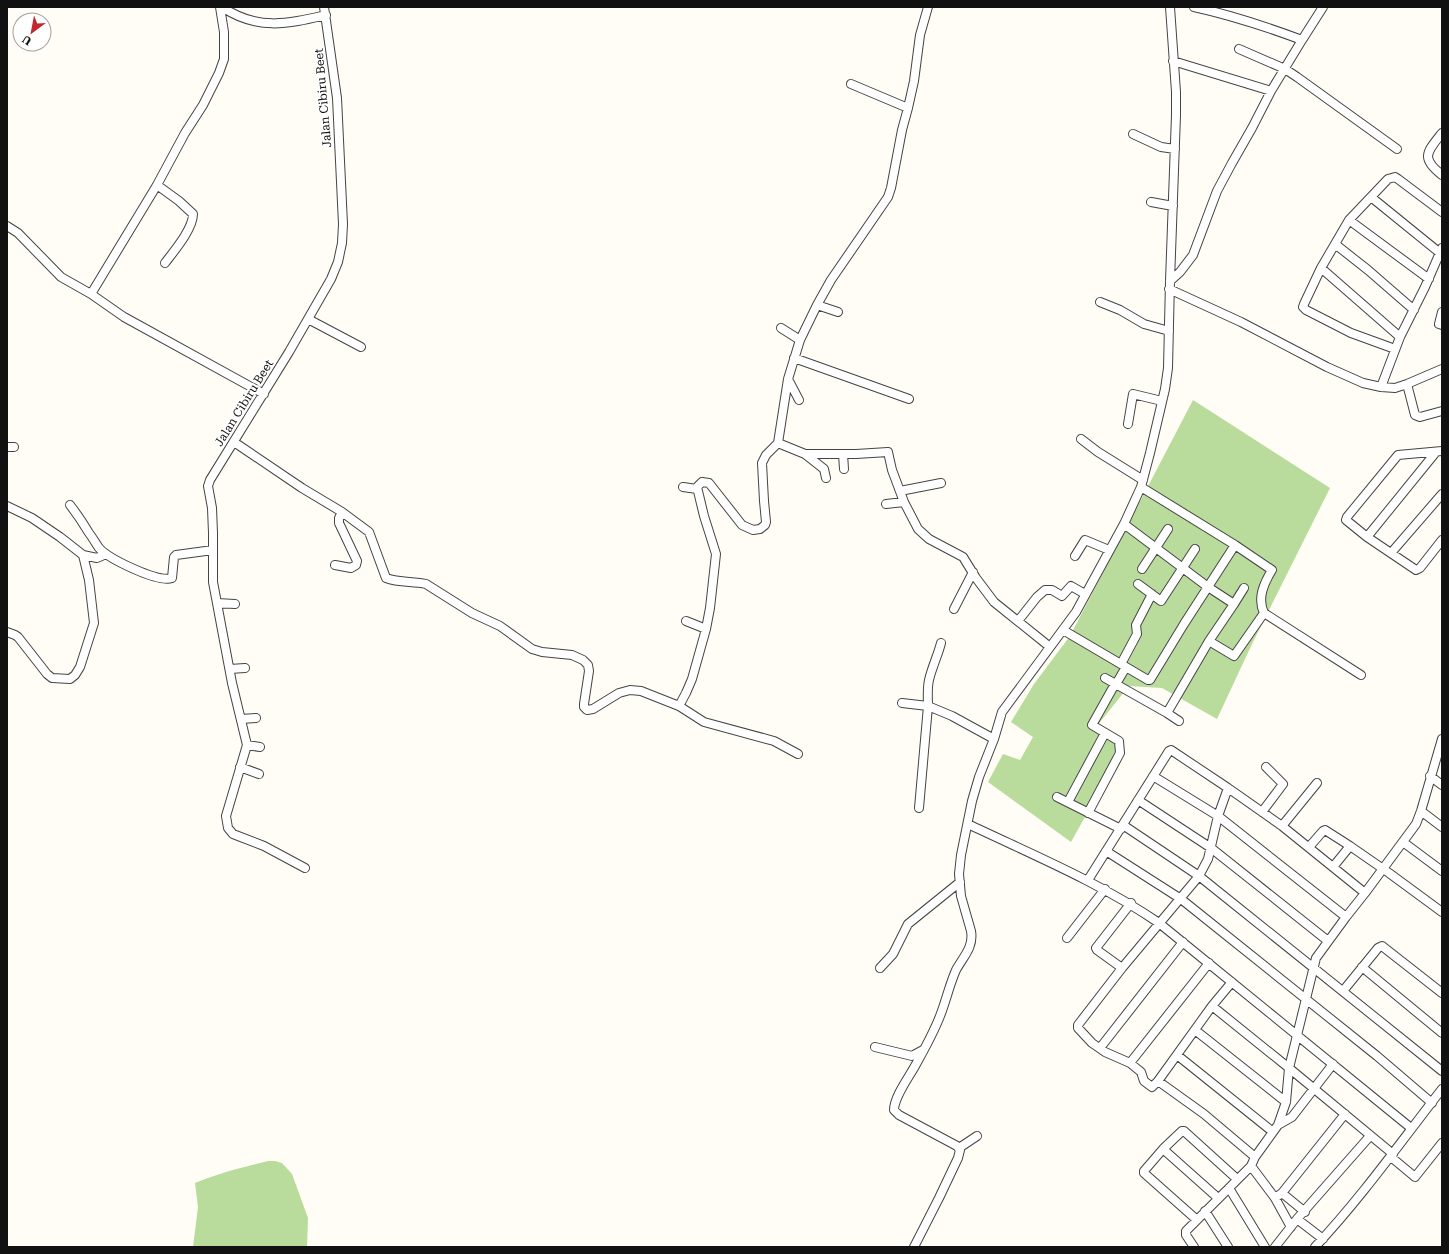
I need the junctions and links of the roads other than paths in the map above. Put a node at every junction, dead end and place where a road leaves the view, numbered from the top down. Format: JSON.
{"nodes":[{"id":1,"x":221,"y":7,"type":"edge"},
{"id":2,"x":928,"y":7,"type":"edge"},
{"id":3,"x":1170,"y":7,"type":"edge"},
{"id":4,"x":1194,"y":7,"type":"edge"},
{"id":5,"x":1323,"y":7,"type":"edge"},
{"id":6,"x":325,"y":11,"type":"edge"},
{"id":7,"x":1302,"y":40,"type":"junction"},
{"id":8,"x":1238,"y":49,"type":"dead end"},
{"id":9,"x":1173,"y":61,"type":"junction"},
{"id":10,"x":1285,"y":69,"type":"junction"},
{"id":11,"x":851,"y":84,"type":"dead end"},
{"id":12,"x":1271,"y":91,"type":"junction"},
{"id":13,"x":908,"y":108,"type":"junction"},
{"id":14,"x":1442,"y":133,"type":"edge"},
{"id":15,"x":1133,"y":134,"type":"dead end"},
{"id":16,"x":1175,"y":149,"type":"junction"},
{"id":17,"x":1397,"y":150,"type":"dead end"},
{"id":18,"x":1442,"y":175,"type":"edge"},
{"id":19,"x":157,"y":185,"type":"junction"},
{"id":20,"x":1371,"y":197,"type":"junction"},
{"id":21,"x":1151,"y":202,"type":"dead end"},
{"id":22,"x":1173,"y":206,"type":"junction"},
{"id":23,"x":1442,"y":212,"type":"edge"},
{"id":24,"x":1349,"y":220,"type":"junction"},
{"id":25,"x":7,"y":226,"type":"edge"},
{"id":26,"x":1335,"y":244,"type":"junction"},
{"id":27,"x":1441,"y":250,"type":"edge"},
{"id":28,"x":165,"y":263,"type":"dead end"},
{"id":29,"x":1320,"y":268,"type":"junction"},
{"id":30,"x":1429,"y":279,"type":"junction"},
{"id":31,"x":1170,"y":285,"type":"junction"},
{"id":32,"x":92,"y":294,"type":"junction"},
{"id":33,"x":1100,"y":302,"type":"dead end"},
{"id":34,"x":817,"y":305,"type":"junction"},
{"id":35,"x":1414,"y":310,"type":"junction"},
{"id":36,"x":838,"y":312,"type":"dead end"},
{"id":37,"x":1442,"y":312,"type":"edge"},
{"id":38,"x":308,"y":320,"type":"junction"},
{"id":39,"x":1442,"y":324,"type":"edge"},
{"id":40,"x":781,"y":328,"type":"dead end"},
{"id":41,"x":1169,"y":331,"type":"junction"},
{"id":42,"x":1400,"y":337,"type":"junction"},
{"id":43,"x":800,"y":340,"type":"junction"},
{"id":44,"x":361,"y":347,"type":"dead end"},
{"id":45,"x":1395,"y":348,"type":"junction"},
{"id":46,"x":794,"y":358,"type":"junction"},
{"id":47,"x":1442,"y":369,"type":"edge"},
{"id":48,"x":788,"y":379,"type":"junction"},
{"id":49,"x":1407,"y":384,"type":"junction"},
{"id":50,"x":1381,"y":387,"type":"junction"},
{"id":51,"x":264,"y":394,"type":"junction"},
{"id":52,"x":910,"y":399,"type":"dead end"},
{"id":53,"x":799,"y":400,"type":"dead end"},
{"id":54,"x":1162,"y":401,"type":"junction"},
{"id":55,"x":1442,"y":411,"type":"edge"},
{"id":56,"x":1128,"y":424,"type":"dead end"},
{"id":57,"x":1081,"y":439,"type":"dead end"},
{"id":58,"x":234,"y":442,"type":"junction"},
{"id":59,"x":778,"y":443,"type":"junction"},
{"id":60,"x":1439,"y":451,"type":"edge"},
{"id":61,"x":805,"y":454,"type":"junction"},
{"id":62,"x":843,"y":454,"type":"junction"},
{"id":63,"x":844,"y":469,"type":"dead end"},
{"id":64,"x":826,"y":478,"type":"dead end"},
{"id":65,"x":941,"y":483,"type":"dead end"},
{"id":66,"x":1142,"y":484,"type":"junction"},
{"id":67,"x":683,"y":487,"type":"dead end"},
{"id":68,"x":697,"y":489,"type":"junction"},
{"id":69,"x":900,"y":491,"type":"junction"},
{"id":70,"x":1442,"y":494,"type":"edge"},
{"id":71,"x":904,"y":502,"type":"junction"},
{"id":72,"x":70,"y":504,"type":"dead end"},
{"id":73,"x":886,"y":504,"type":"dead end"},
{"id":74,"x":7,"y":506,"type":"edge"},
{"id":75,"x":342,"y":512,"type":"junction"},
{"id":76,"x":1124,"y":524,"type":"junction"},
{"id":77,"x":1168,"y":529,"type":"dead end"},
{"id":78,"x":1367,"y":537,"type":"junction"},
{"id":79,"x":1442,"y":540,"type":"edge"},
{"id":80,"x":1235,"y":545,"type":"junction"},
{"id":81,"x":1156,"y":548,"type":"junction"},
{"id":82,"x":1195,"y":549,"type":"dead end"},
{"id":83,"x":213,"y":550,"type":"junction"},
{"id":84,"x":1109,"y":550,"type":"junction"},
{"id":85,"x":1391,"y":553,"type":"junction"},
{"id":86,"x":106,"y":554,"type":"junction"},
{"id":87,"x":83,"y":555,"type":"junction"},
{"id":88,"x":1075,"y":556,"type":"dead end"},
{"id":89,"x":335,"y":566,"type":"dead end"},
{"id":90,"x":1182,"y":568,"type":"junction"},
{"id":91,"x":1142,"y":569,"type":"dead end"},
{"id":92,"x":973,"y":572,"type":"junction"},
{"id":93,"x":1138,"y":584,"type":"dead end"},
{"id":94,"x":1208,"y":587,"type":"junction"},
{"id":95,"x":1244,"y":588,"type":"dead end"},
{"id":96,"x":1085,"y":594,"type":"junction"},
{"id":97,"x":1152,"y":594,"type":"junction"},
{"id":98,"x":217,"y":603,"type":"junction"},
{"id":99,"x":235,"y":604,"type":"dead end"},
{"id":100,"x":1234,"y":604,"type":"junction"},
{"id":101,"x":954,"y":609,"type":"dead end"},
{"id":102,"x":1264,"y":613,"type":"junction"},
{"id":103,"x":686,"y":621,"type":"dead end"},
{"id":104,"x":1018,"y":621,"type":"junction"},
{"id":105,"x":706,"y":629,"type":"junction"},
{"id":106,"x":1064,"y":630,"type":"junction"},
{"id":107,"x":7,"y":632,"type":"edge"},
{"id":108,"x":1209,"y":641,"type":"junction"},
{"id":109,"x":941,"y":643,"type":"dead end"},
{"id":110,"x":1050,"y":647,"type":"junction"},
{"id":111,"x":1124,"y":666,"type":"junction"},
{"id":112,"x":245,"y":668,"type":"dead end"},
{"id":113,"x":230,"y":669,"type":"junction"},
{"id":114,"x":1361,"y":676,"type":"dead end"},
{"id":115,"x":1105,"y":678,"type":"dead end"},
{"id":116,"x":1116,"y":684,"type":"junction"},
{"id":117,"x":902,"y":703,"type":"dead end"},
{"id":118,"x":679,"y":706,"type":"junction"},
{"id":119,"x":928,"y":706,"type":"junction"},
{"id":120,"x":1167,"y":713,"type":"junction"},
{"id":121,"x":256,"y":718,"type":"dead end"},
{"id":122,"x":241,"y":719,"type":"junction"},
{"id":123,"x":1179,"y":721,"type":"dead end"},
{"id":124,"x":1105,"y":733,"type":"junction"},
{"id":125,"x":994,"y":739,"type":"junction"},
{"id":126,"x":1442,"y":740,"type":"edge"},
{"id":127,"x":247,"y":745,"type":"junction"},
{"id":128,"x":260,"y":747,"type":"dead end"},
{"id":129,"x":798,"y":754,"type":"dead end"},
{"id":130,"x":240,"y":766,"type":"junction"},
{"id":131,"x":1266,"y":767,"type":"dead end"},
{"id":132,"x":260,"y":774,"type":"dead end"},
{"id":133,"x":1153,"y":776,"type":"junction"},
{"id":134,"x":1430,"y":776,"type":"junction"},
{"id":135,"x":1317,"y":783,"type":"dead end"},
{"id":136,"x":1442,"y":785,"type":"edge"},
{"id":137,"x":1228,"y":788,"type":"junction"},
{"id":138,"x":1057,"y":797,"type":"dead end"},
{"id":139,"x":1138,"y":800,"type":"junction"},
{"id":140,"x":1068,"y":802,"type":"junction"},
{"id":141,"x":919,"y":808,"type":"dead end"},
{"id":142,"x":1421,"y":811,"type":"junction"},
{"id":143,"x":1262,"y":812,"type":"junction"},
{"id":144,"x":1088,"y":813,"type":"junction"},
{"id":145,"x":1218,"y":816,"type":"junction"},
{"id":146,"x":968,"y":824,"type":"junction"},
{"id":147,"x":1282,"y":826,"type":"junction"},
{"id":148,"x":1122,"y":827,"type":"junction"},
{"id":149,"x":1442,"y":827,"type":"edge"},
{"id":150,"x":1403,"y":842,"type":"junction"},
{"id":151,"x":1350,"y":846,"type":"junction"},
{"id":152,"x":1309,"y":847,"type":"junction"},
{"id":153,"x":1211,"y":848,"type":"junction"},
{"id":154,"x":1106,"y":851,"type":"junction"},
{"id":155,"x":1333,"y":867,"type":"junction"},
{"id":156,"x":305,"y":868,"type":"dead end"},
{"id":157,"x":1383,"y":869,"type":"junction"},
{"id":158,"x":1442,"y":871,"type":"edge"},
{"id":159,"x":1199,"y":876,"type":"junction"},
{"id":160,"x":1088,"y":880,"type":"junction"},
{"id":161,"x":960,"y":882,"type":"junction"},
{"id":162,"x":1105,"y":889,"type":"junction"},
{"id":163,"x":1365,"y":893,"type":"junction"},
{"id":164,"x":1181,"y":899,"type":"junction"},
{"id":165,"x":1130,"y":903,"type":"junction"},
{"id":166,"x":1442,"y":912,"type":"edge"},
{"id":167,"x":1346,"y":916,"type":"junction"},
{"id":168,"x":1159,"y":923,"type":"junction"},
{"id":169,"x":1067,"y":938,"type":"dead end"},
{"id":170,"x":1328,"y":941,"type":"junction"},
{"id":171,"x":1183,"y":942,"type":"junction"},
{"id":172,"x":1209,"y":963,"type":"junction"},
{"id":173,"x":1314,"y":967,"type":"junction"},
{"id":174,"x":1362,"y":967,"type":"junction"},
{"id":175,"x":880,"y":968,"type":"dead end"},
{"id":176,"x":1122,"y":968,"type":"junction"},
{"id":177,"x":1232,"y":982,"type":"junction"},
{"id":178,"x":1343,"y":991,"type":"junction"},
{"id":179,"x":1442,"y":993,"type":"edge"},
{"id":180,"x":1306,"y":999,"type":"junction"},
{"id":181,"x":1212,"y":1006,"type":"junction"},
{"id":182,"x":1195,"y":1030,"type":"junction"},
{"id":183,"x":1442,"y":1033,"type":"edge"},
{"id":184,"x":1297,"y":1036,"type":"junction"},
{"id":185,"x":875,"y":1047,"type":"dead end"},
{"id":186,"x":1100,"y":1048,"type":"junction"},
{"id":187,"x":924,"y":1050,"type":"junction"},
{"id":188,"x":1177,"y":1055,"type":"junction"},
{"id":189,"x":1130,"y":1063,"type":"junction"},
{"id":190,"x":1333,"y":1064,"type":"junction"},
{"id":191,"x":1289,"y":1068,"type":"junction"},
{"id":192,"x":1442,"y":1071,"type":"edge"},
{"id":193,"x":1158,"y":1081,"type":"junction"},
{"id":194,"x":1313,"y":1089,"type":"junction"},
{"id":195,"x":1442,"y":1090,"type":"edge"},
{"id":196,"x":1286,"y":1102,"type":"junction"},
{"id":197,"x":1432,"y":1103,"type":"junction"},
{"id":198,"x":1345,"y":1114,"type":"junction"},
{"id":199,"x":1278,"y":1125,"type":"junction"},
{"id":200,"x":1411,"y":1128,"type":"junction"},
{"id":201,"x":1273,"y":1132,"type":"junction"},
{"id":202,"x":977,"y":1136,"type":"dead end"},
{"id":203,"x":1370,"y":1136,"type":"junction"},
{"id":204,"x":1442,"y":1143,"type":"edge"},
{"id":205,"x":959,"y":1148,"type":"junction"},
{"id":206,"x":1163,"y":1149,"type":"junction"},
{"id":207,"x":1392,"y":1155,"type":"junction"},
{"id":208,"x":1255,"y":1157,"type":"junction"},
{"id":209,"x":1250,"y":1166,"type":"junction"},
{"id":210,"x":1237,"y":1179,"type":"junction"},
{"id":211,"x":1229,"y":1188,"type":"junction"},
{"id":212,"x":1282,"y":1193,"type":"junction"},
{"id":213,"x":1218,"y":1198,"type":"junction"},
{"id":214,"x":1275,"y":1198,"type":"junction"},
{"id":215,"x":1205,"y":1211,"type":"junction"},
{"id":216,"x":1304,"y":1212,"type":"junction"},
{"id":217,"x":1197,"y":1220,"type":"junction"},
{"id":218,"x":1297,"y":1220,"type":"junction"},
{"id":219,"x":1291,"y":1227,"type":"junction"},
{"id":220,"x":1323,"y":1239,"type":"junction"},
{"id":221,"x":914,"y":1247,"type":"edge"},
{"id":222,"x":1194,"y":1247,"type":"edge"},
{"id":223,"x":1228,"y":1247,"type":"edge"},
{"id":224,"x":1265,"y":1247,"type":"edge"},
{"id":225,"x":1275,"y":1247,"type":"edge"},
{"id":226,"x":1315,"y":1247,"type":"edge"}],
"edges":[{"from":1,"to":6,"type":"street"},
{"from":1,"to":19,"type":"street"},
{"from":2,"to":13,"type":"street"},
{"from":3,"to":9,"type":"street"},
{"from":4,"to":7,"type":"street"},
{"from":5,"to":7,"type":"street"},
{"from":6,"to":38,"type":"street","name":"Jalan Cibiru Beet"},
{"from":7,"to":10,"type":"street"},
{"from":8,"to":10,"type":"street"},
{"from":9,"to":12,"type":"street"},
{"from":9,"to":16,"type":"street"},
{"from":10,"to":12,"type":"street"},
{"from":10,"to":17,"type":"street"},
{"from":11,"to":13,"type":"street"},
{"from":12,"to":31,"type":"street"},
{"from":13,"to":34,"type":"street"},
{"from":14,"to":18,"type":"street"},
{"from":15,"to":16,"type":"street"},
{"from":16,"to":22,"type":"street"},
{"from":19,"to":28,"type":"street"},
{"from":19,"to":32,"type":"street"},
{"from":20,"to":23,"type":"street"},
{"from":20,"to":24,"type":"street"},
{"from":20,"to":27,"type":"street"},
{"from":21,"to":22,"type":"street"},
{"from":22,"to":31,"type":"street"},
{"from":24,"to":26,"type":"street"},
{"from":24,"to":30,"type":"street"},
{"from":25,"to":32,"type":"street"},
{"from":26,"to":29,"type":"street"},
{"from":26,"to":35,"type":"street"},
{"from":27,"to":30,"type":"street"},
{"from":29,"to":42,"type":"street"},
{"from":29,"to":45,"type":"street"},
{"from":30,"to":35,"type":"street"},
{"from":31,"to":41,"type":"street"},
{"from":31,"to":50,"type":"street"},
{"from":32,"to":51,"type":"street"},
{"from":33,"to":41,"type":"street"},
{"from":34,"to":36,"type":"street"},
{"from":34,"to":43,"type":"street"},
{"from":35,"to":42,"type":"street"},
{"from":37,"to":39,"type":"street"},
{"from":38,"to":44,"type":"street"},
{"from":38,"to":51,"type":"street","name":"Jalan Cibiru Beet"},
{"from":40,"to":43,"type":"street"},
{"from":41,"to":54,"type":"street"},
{"from":42,"to":45,"type":"street"},
{"from":43,"to":46,"type":"street"},
{"from":45,"to":50,"type":"street"},
{"from":46,"to":48,"type":"street"},
{"from":46,"to":52,"type":"street"},
{"from":47,"to":49,"type":"street"},
{"from":48,"to":53,"type":"street"},
{"from":48,"to":59,"type":"street"},
{"from":49,"to":50,"type":"street"},
{"from":49,"to":55,"type":"street"},
{"from":51,"to":58,"type":"street","name":"Jalan Cibiru Beet"},
{"from":54,"to":56,"type":"street"},
{"from":54,"to":66,"type":"street"},
{"from":57,"to":66,"type":"street"},
{"from":58,"to":75,"type":"street"},
{"from":58,"to":83,"type":"street","name":"Jalan Cibiru Beet"},
{"from":59,"to":61,"type":"street"},
{"from":59,"to":68,"type":"street"},
{"from":60,"to":78,"type":"street"},
{"from":60,"to":78,"type":"street"},
{"from":61,"to":62,"type":"street"},
{"from":61,"to":64,"type":"street"},
{"from":62,"to":63,"type":"street"},
{"from":62,"to":69,"type":"street"},
{"from":65,"to":69,"type":"street"},
{"from":66,"to":76,"type":"street"},
{"from":66,"to":80,"type":"street"},
{"from":67,"to":68,"type":"street"},
{"from":68,"to":105,"type":"street"},
{"from":69,"to":71,"type":"street"},
{"from":70,"to":85,"type":"street"},
{"from":71,"to":73,"type":"street"},
{"from":71,"to":92,"type":"street"},
{"from":72,"to":86,"type":"street"},
{"from":74,"to":87,"type":"street"},
{"from":75,"to":89,"type":"street"},
{"from":75,"to":118,"type":"street"},
{"from":76,"to":81,"type":"street"},
{"from":76,"to":84,"type":"street"},
{"from":77,"to":81,"type":"street"},
{"from":78,"to":85,"type":"street"},
{"from":79,"to":85,"type":"street"},
{"from":80,"to":94,"type":"street"},
{"from":80,"to":102,"type":"street"},
{"from":81,"to":90,"type":"street"},
{"from":81,"to":91,"type":"street"},
{"from":82,"to":90,"type":"street"},
{"from":83,"to":86,"type":"street"},
{"from":83,"to":98,"type":"street","name":"Jalan Cibiru Beet"},
{"from":84,"to":88,"type":"street"},
{"from":84,"to":96,"type":"street"},
{"from":86,"to":87,"type":"street"},
{"from":87,"to":107,"type":"street"},
{"from":90,"to":94,"type":"street"},
{"from":90,"to":97,"type":"street"},
{"from":92,"to":101,"type":"street"},
{"from":92,"to":104,"type":"street"},
{"from":93,"to":97,"type":"street"},
{"from":94,"to":100,"type":"street"},
{"from":94,"to":111,"type":"street"},
{"from":95,"to":100,"type":"street"},
{"from":96,"to":104,"type":"street"},
{"from":96,"to":106,"type":"street"},
{"from":97,"to":111,"type":"street"},
{"from":98,"to":99,"type":"street"},
{"from":98,"to":113,"type":"street","name":"Jalan Cibiru Beet"},
{"from":100,"to":108,"type":"street"},
{"from":102,"to":108,"type":"street"},
{"from":102,"to":114,"type":"street"},
{"from":103,"to":105,"type":"street"},
{"from":104,"to":110,"type":"street"},
{"from":105,"to":118,"type":"street"},
{"from":106,"to":110,"type":"street"},
{"from":106,"to":111,"type":"street"},
{"from":108,"to":120,"type":"street"},
{"from":109,"to":119,"type":"street"},
{"from":110,"to":125,"type":"street"},
{"from":111,"to":116,"type":"street"},
{"from":112,"to":113,"type":"street"},
{"from":113,"to":122,"type":"street","name":"Jalan Cibiru Beet"},
{"from":115,"to":116,"type":"street"},
{"from":116,"to":120,"type":"street"},
{"from":116,"to":124,"type":"street"},
{"from":117,"to":119,"type":"street"},
{"from":118,"to":129,"type":"street"},
{"from":119,"to":125,"type":"street"},
{"from":119,"to":141,"type":"street"},
{"from":120,"to":123,"type":"street"},
{"from":121,"to":122,"type":"street"},
{"from":122,"to":127,"type":"street","name":"Jalan Cibiru Beet"},
{"from":124,"to":140,"type":"street"},
{"from":124,"to":144,"type":"street"},
{"from":125,"to":146,"type":"street"},
{"from":126,"to":134,"type":"street"},
{"from":127,"to":128,"type":"street"},
{"from":127,"to":130,"type":"street"},
{"from":130,"to":132,"type":"street"},
{"from":130,"to":156,"type":"street"},
{"from":131,"to":143,"type":"street"},
{"from":133,"to":137,"type":"street"},
{"from":133,"to":139,"type":"street"},
{"from":133,"to":145,"type":"street"},
{"from":134,"to":136,"type":"street"},
{"from":134,"to":142,"type":"street"},
{"from":135,"to":147,"type":"street"},
{"from":137,"to":143,"type":"street"},
{"from":137,"to":145,"type":"street"},
{"from":138,"to":140,"type":"street"},
{"from":139,"to":148,"type":"street"},
{"from":139,"to":153,"type":"street"},
{"from":140,"to":144,"type":"street"},
{"from":142,"to":149,"type":"street"},
{"from":142,"to":150,"type":"street"},
{"from":143,"to":147,"type":"street"},
{"from":144,"to":148,"type":"street"},
{"from":145,"to":153,"type":"street"},
{"from":145,"to":167,"type":"street"},
{"from":146,"to":160,"type":"street"},
{"from":146,"to":161,"type":"street"},
{"from":147,"to":152,"type":"street"},
{"from":148,"to":154,"type":"street"},
{"from":148,"to":159,"type":"street"},
{"from":150,"to":157,"type":"street"},
{"from":150,"to":158,"type":"street"},
{"from":151,"to":152,"type":"street"},
{"from":151,"to":155,"type":"street"},
{"from":151,"to":157,"type":"street"},
{"from":152,"to":155,"type":"street"},
{"from":153,"to":159,"type":"street"},
{"from":153,"to":170,"type":"street"},
{"from":154,"to":160,"type":"street"},
{"from":154,"to":164,"type":"street"},
{"from":155,"to":163,"type":"street"},
{"from":157,"to":163,"type":"street"},
{"from":157,"to":166,"type":"street"},
{"from":159,"to":164,"type":"street"},
{"from":159,"to":173,"type":"street"},
{"from":160,"to":162,"type":"street"},
{"from":161,"to":175,"type":"street"},
{"from":161,"to":187,"type":"street"},
{"from":162,"to":165,"type":"street"},
{"from":162,"to":169,"type":"street"},
{"from":163,"to":167,"type":"street"},
{"from":164,"to":168,"type":"street"},
{"from":164,"to":180,"type":"street"},
{"from":165,"to":168,"type":"street"},
{"from":165,"to":176,"type":"street"},
{"from":167,"to":170,"type":"street"},
{"from":168,"to":171,"type":"street"},
{"from":168,"to":176,"type":"street"},
{"from":170,"to":173,"type":"street"},
{"from":171,"to":172,"type":"street"},
{"from":171,"to":186,"type":"street"},
{"from":172,"to":177,"type":"street"},
{"from":172,"to":189,"type":"street"},
{"from":173,"to":178,"type":"street"},
{"from":173,"to":180,"type":"street"},
{"from":174,"to":178,"type":"street"},
{"from":174,"to":179,"type":"street"},
{"from":174,"to":183,"type":"street"},
{"from":176,"to":186,"type":"street"},
{"from":177,"to":181,"type":"street"},
{"from":177,"to":184,"type":"street"},
{"from":178,"to":192,"type":"street"},
{"from":180,"to":184,"type":"street"},
{"from":180,"to":197,"type":"street"},
{"from":181,"to":182,"type":"street"},
{"from":181,"to":191,"type":"street"},
{"from":182,"to":188,"type":"street"},
{"from":182,"to":196,"type":"street"},
{"from":184,"to":190,"type":"street"},
{"from":184,"to":191,"type":"street"},
{"from":185,"to":187,"type":"street"},
{"from":186,"to":189,"type":"street"},
{"from":187,"to":205,"type":"street"},
{"from":188,"to":193,"type":"street"},
{"from":188,"to":201,"type":"street"},
{"from":189,"to":193,"type":"street"},
{"from":190,"to":194,"type":"street"},
{"from":190,"to":200,"type":"street"},
{"from":191,"to":194,"type":"street"},
{"from":191,"to":196,"type":"street"},
{"from":193,"to":208,"type":"street"},
{"from":194,"to":198,"type":"street"},
{"from":194,"to":199,"type":"street"},
{"from":195,"to":197,"type":"street"},
{"from":196,"to":199,"type":"street"},
{"from":197,"to":200,"type":"street"},
{"from":198,"to":203,"type":"street"},
{"from":198,"to":212,"type":"street"},
{"from":199,"to":201,"type":"street"},
{"from":200,"to":207,"type":"street"},
{"from":201,"to":208,"type":"street"},
{"from":202,"to":205,"type":"street"},
{"from":203,"to":207,"type":"street"},
{"from":203,"to":216,"type":"street"},
{"from":204,"to":207,"type":"street"},
{"from":205,"to":221,"type":"street"},
{"from":206,"to":210,"type":"street"},
{"from":206,"to":213,"type":"street"},
{"from":206,"to":217,"type":"street"},
{"from":207,"to":220,"type":"street"},
{"from":208,"to":209,"type":"street"},
{"from":209,"to":210,"type":"street"},
{"from":209,"to":214,"type":"street"},
{"from":210,"to":211,"type":"street"},
{"from":211,"to":213,"type":"street"},
{"from":211,"to":224,"type":"street"},
{"from":212,"to":214,"type":"street"},
{"from":212,"to":216,"type":"street"},
{"from":213,"to":215,"type":"street"},
{"from":214,"to":219,"type":"street"},
{"from":215,"to":217,"type":"street"},
{"from":215,"to":223,"type":"street"},
{"from":216,"to":218,"type":"street"},
{"from":217,"to":222,"type":"street"},
{"from":218,"to":219,"type":"street"},
{"from":218,"to":220,"type":"street"},
{"from":219,"to":225,"type":"street"},
{"from":220,"to":226,"type":"street"}]}
